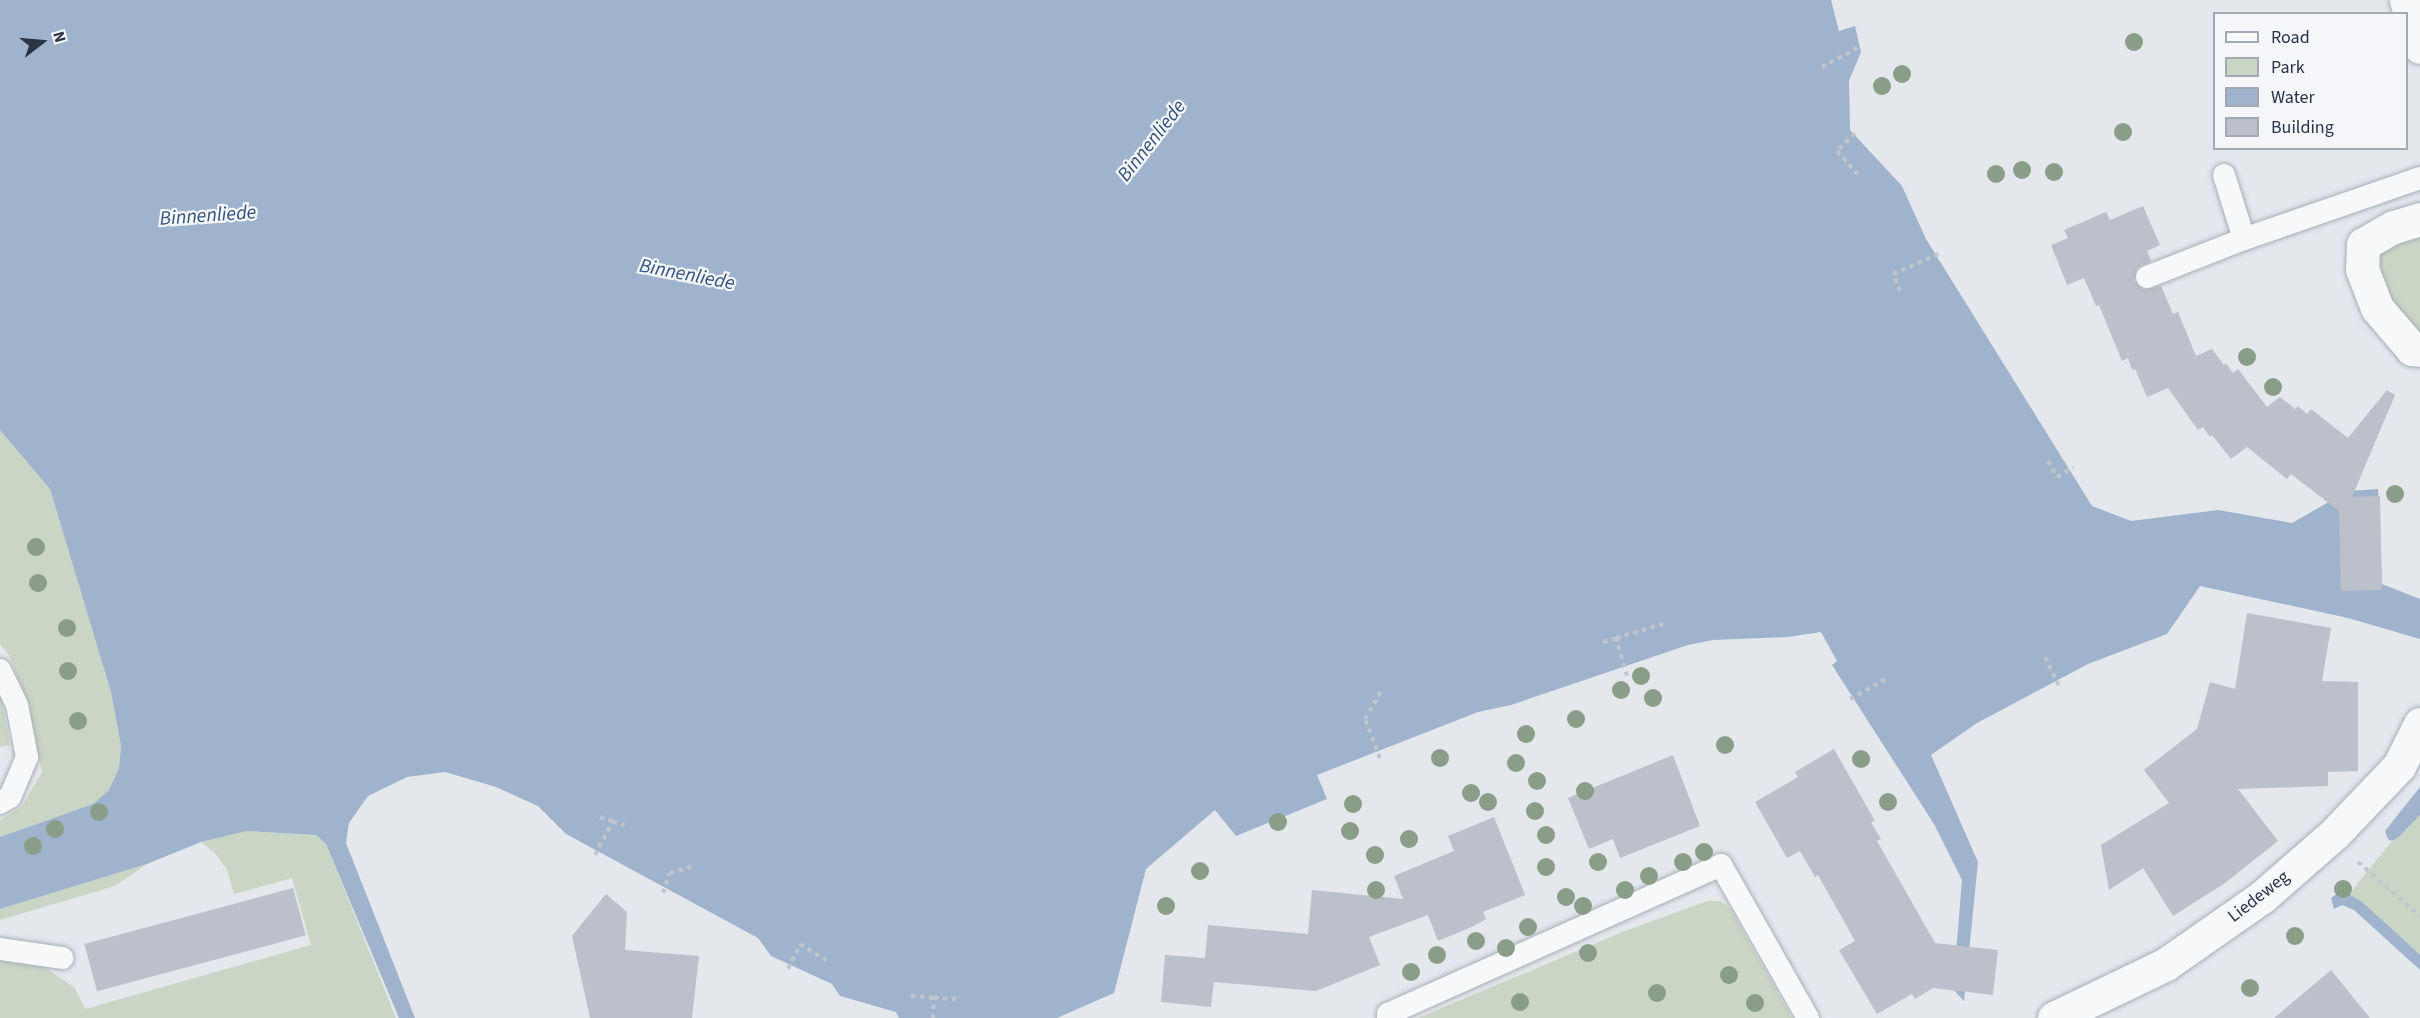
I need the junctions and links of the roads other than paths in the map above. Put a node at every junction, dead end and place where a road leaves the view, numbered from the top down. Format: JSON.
{"nodes":[{"id":1,"x":2406,"y":0,"type":"edge"},
{"id":2,"x":2420,"y":47,"type":"edge"},
{"id":3,"x":2224,"y":175,"type":"dead end"},
{"id":4,"x":2420,"y":178,"type":"edge"},
{"id":5,"x":2420,"y":219,"type":"edge"},
{"id":6,"x":2244,"y":239,"type":"junction"},
{"id":7,"x":2147,"y":276,"type":"dead end"},
{"id":8,"x":2420,"y":350,"type":"edge"},
{"id":9,"x":0,"y":670,"type":"edge"},
{"id":10,"x":2420,"y":724,"type":"edge"},
{"id":11,"x":0,"y":803,"type":"edge"},
{"id":12,"x":0,"y":949,"type":"edge"},
{"id":13,"x":62,"y":958,"type":"dead end"},
{"id":14,"x":1388,"y":1018,"type":"edge"},
{"id":15,"x":1808,"y":1018,"type":"edge"},
{"id":16,"x":2054,"y":1018,"type":"edge"}],
"edges":[{"from":1,"to":2,"type":"street"},
{"from":3,"to":6,"type":"lane"},
{"from":4,"to":6,"type":"lane"},
{"from":5,"to":8,"type":"street"},
{"from":6,"to":7,"type":"lane"},
{"from":9,"to":11,"type":"lane"},
{"from":10,"to":16,"type":"street","name":"Liedeweg"},
{"from":12,"to":13,"type":"lane"},
{"from":14,"to":15,"type":"lane"}]}
